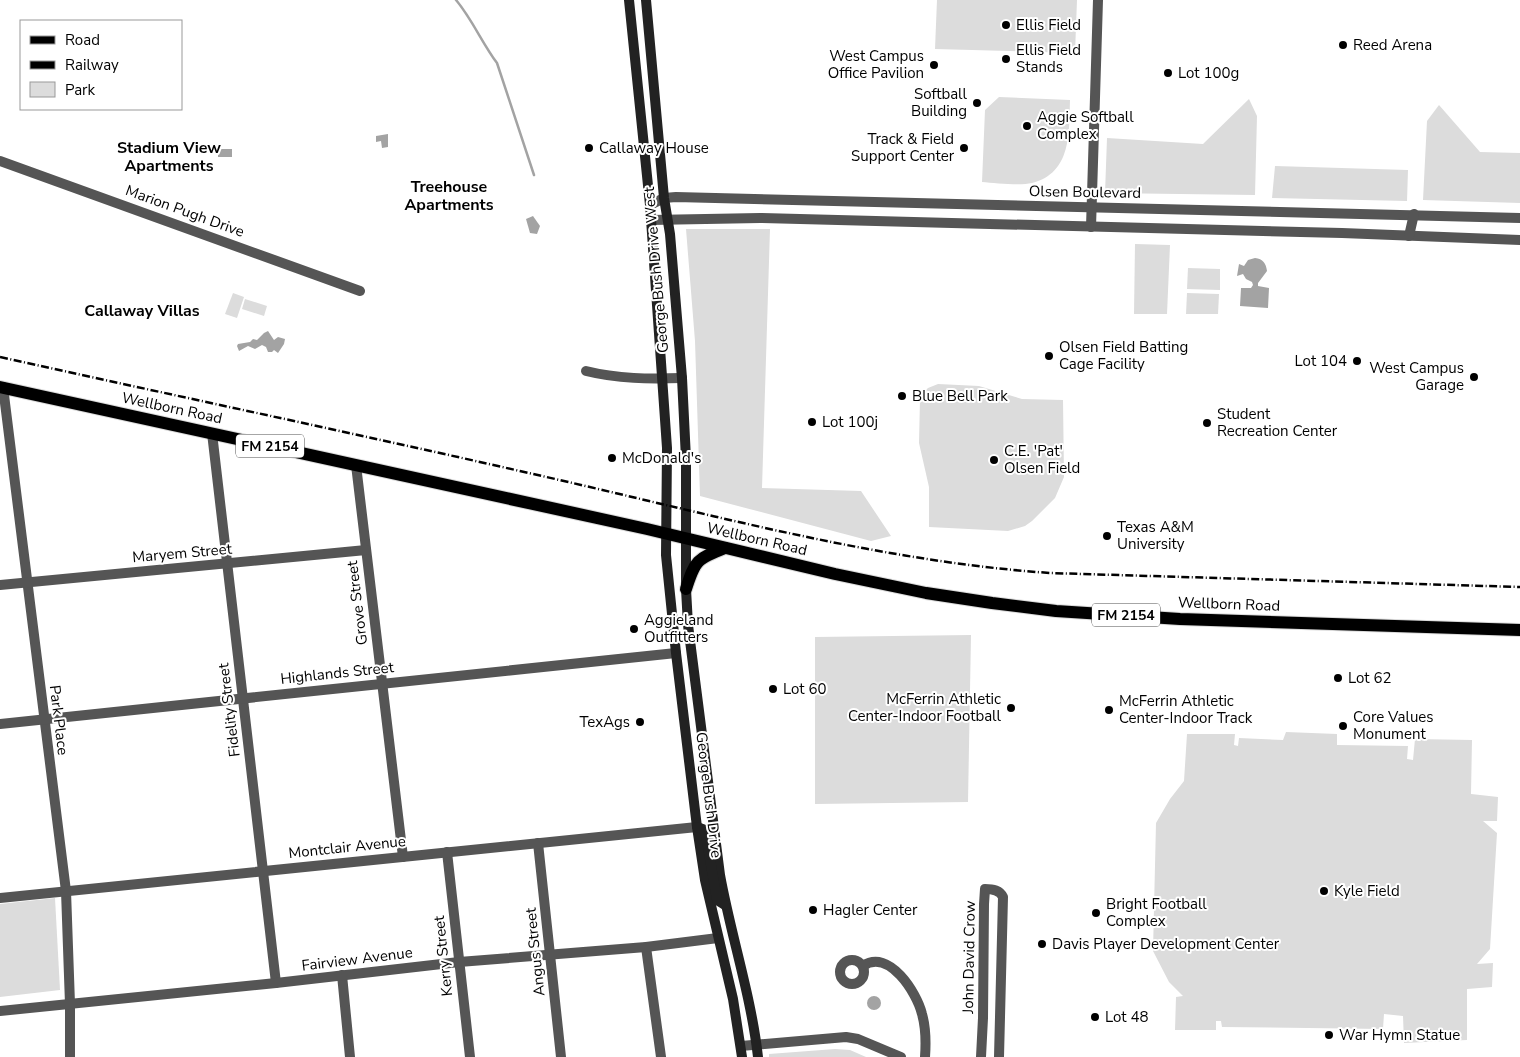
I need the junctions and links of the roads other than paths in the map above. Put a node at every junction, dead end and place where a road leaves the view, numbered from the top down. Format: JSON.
{"nodes":[{"id":1,"x":629,"y":0,"type":"edge"},
{"id":2,"x":646,"y":0,"type":"edge"},
{"id":3,"x":1098,"y":0,"type":"edge"},
{"id":4,"x":0,"y":161,"type":"edge"},
{"id":5,"x":664,"y":198,"type":"junction"},
{"id":6,"x":854,"y":202,"type":"junction"},
{"id":7,"x":650,"y":204,"type":"junction"},
{"id":8,"x":1092,"y":206,"type":"junction"},
{"id":9,"x":1414,"y":214,"type":"junction"},
{"id":10,"x":668,"y":218,"type":"junction"},
{"id":11,"x":1520,"y":218,"type":"edge"},
{"id":12,"x":651,"y":220,"type":"junction"},
{"id":13,"x":852,"y":220,"type":"junction"},
{"id":14,"x":1091,"y":227,"type":"junction"},
{"id":15,"x":1409,"y":236,"type":"junction"},
{"id":16,"x":1520,"y":240,"type":"edge"},
{"id":17,"x":360,"y":291,"type":"dead end"},
{"id":18,"x":586,"y":371,"type":"dead end"},
{"id":19,"x":682,"y":378,"type":"junction"},
{"id":20,"x":663,"y":379,"type":"junction"},
{"id":21,"x":1,"y":387,"type":"edge"},
{"id":22,"x":212,"y":433,"type":"junction"},
{"id":23,"x":356,"y":465,"type":"junction"},
{"id":24,"x":667,"y":533,"type":"junction"},
{"id":25,"x":686,"y":538,"type":"junction"},
{"id":26,"x":725,"y":548,"type":"junction"},
{"id":27,"x":366,"y":550,"type":"junction"},
{"id":28,"x":228,"y":564,"type":"junction"},
{"id":29,"x":27,"y":583,"type":"junction"},
{"id":30,"x":0,"y":585,"type":"edge"},
{"id":31,"x":686,"y":589,"type":"junction"},
{"id":32,"x":1520,"y":630,"type":"edge"},
{"id":33,"x":676,"y":653,"type":"junction"},
{"id":34,"x":382,"y":684,"type":"junction"},
{"id":35,"x":243,"y":698,"type":"junction"},
{"id":36,"x":44,"y":720,"type":"junction"},
{"id":37,"x":0,"y":724,"type":"edge"},
{"id":38,"x":697,"y":827,"type":"junction"},
{"id":39,"x":538,"y":843,"type":"junction"},
{"id":40,"x":447,"y":852,"type":"junction"},
{"id":41,"x":403,"y":857,"type":"junction"},
{"id":42,"x":263,"y":871,"type":"junction"},
{"id":43,"x":66,"y":891,"type":"junction"},
{"id":44,"x":0,"y":898,"type":"edge"},
{"id":45,"x":725,"y":905,"type":"junction"},
{"id":46,"x":718,"y":938,"type":"junction"},
{"id":47,"x":646,"y":947,"type":"junction"},
{"id":48,"x":550,"y":955,"type":"junction"},
{"id":49,"x":459,"y":962,"type":"junction"},
{"id":50,"x":863,"y":966,"type":"dead end"},
{"id":51,"x":342,"y":975,"type":"junction"},
{"id":52,"x":276,"y":983,"type":"junction"},
{"id":53,"x":70,"y":1004,"type":"junction"},
{"id":54,"x":0,"y":1011,"type":"edge"},
{"id":55,"x":757,"y":1044,"type":"junction"},
{"id":56,"x":741,"y":1046,"type":"junction"},
{"id":57,"x":70,"y":1057,"type":"edge"},
{"id":58,"x":350,"y":1057,"type":"edge"},
{"id":59,"x":470,"y":1057,"type":"edge"},
{"id":60,"x":561,"y":1057,"type":"edge"},
{"id":61,"x":661,"y":1057,"type":"edge"},
{"id":62,"x":742,"y":1057,"type":"edge"},
{"id":63,"x":758,"y":1057,"type":"edge"},
{"id":64,"x":901,"y":1057,"type":"edge"},
{"id":65,"x":925,"y":1057,"type":"edge"},
{"id":66,"x":981,"y":1057,"type":"edge"},
{"id":67,"x":999,"y":1057,"type":"edge"}],
"edges":[{"from":1,"to":7,"type":"main road","name":"George Bush Drive West"},
{"from":2,"to":5,"type":"main road","name":"George Bush Drive West"},
{"from":3,"to":8,"type":"street"},
{"from":4,"to":17,"type":"street","name":"Marion Pugh Drive"},
{"from":5,"to":6,"type":"street","name":"Olsen Boulevard"},
{"from":5,"to":7,"type":"street","name":"Olsen Boulevard"},
{"from":5,"to":10,"type":"main road","name":"George Bush Drive West"},
{"from":6,"to":8,"type":"street","name":"Olsen Boulevard"},
{"from":6,"to":13,"type":"street"},
{"from":7,"to":12,"type":"main road","name":"George Bush Drive West"},
{"from":8,"to":9,"type":"street","name":"Olsen Boulevard"},
{"from":8,"to":14,"type":"street"},
{"from":9,"to":11,"type":"street","name":"Olsen Boulevard"},
{"from":9,"to":15,"type":"street"},
{"from":10,"to":12,"type":"street"},
{"from":10,"to":13,"type":"street"},
{"from":10,"to":19,"type":"main road","name":"George Bush Drive West"},
{"from":12,"to":20,"type":"main road","name":"George Bush Drive West"},
{"from":13,"to":14,"type":"street"},
{"from":14,"to":15,"type":"street"},
{"from":15,"to":16,"type":"street"},
{"from":18,"to":20,"type":"street"},
{"from":19,"to":20,"type":"street"},
{"from":19,"to":25,"type":"main road","name":"George Bush Drive West"},
{"from":20,"to":24,"type":"main road","name":"George Bush Drive West"},
{"from":21,"to":22,"type":"main road","name":"Wellborn Road","number":"FM 2154"},
{"from":21,"to":29,"type":"street","name":"Park Place"},
{"from":22,"to":23,"type":"main road","name":"Wellborn Road","number":"FM 2154"},
{"from":22,"to":28,"type":"street","name":"Fidelity Street"},
{"from":23,"to":24,"type":"main road","name":"Wellborn Road","number":"FM 2154"},
{"from":23,"to":27,"type":"street","name":"Grove Street"},
{"from":24,"to":25,"type":"main road","name":"Wellborn Road","number":"FM 2154"},
{"from":24,"to":33,"type":"main road","name":"George Bush Drive"},
{"from":25,"to":26,"type":"main road","name":"Wellborn Road","number":"FM 2154"},
{"from":25,"to":31,"type":"main road","name":"George Bush Drive"},
{"from":26,"to":31,"type":"main road"},
{"from":26,"to":32,"type":"main road","name":"Wellborn Road","number":"FM 2154"},
{"from":27,"to":28,"type":"street","name":"Maryem Street"},
{"from":27,"to":34,"type":"street","name":"Grove Street"},
{"from":28,"to":29,"type":"street","name":"Maryem Street"},
{"from":28,"to":35,"type":"street","name":"Fidelity Street"},
{"from":29,"to":30,"type":"street","name":"Maryem Street"},
{"from":29,"to":36,"type":"street","name":"Park Place"},
{"from":31,"to":45,"type":"main road","name":"George Bush Drive"},
{"from":33,"to":34,"type":"street","name":"Highlands Street"},
{"from":33,"to":38,"type":"main road","name":"George Bush Drive"},
{"from":34,"to":35,"type":"street","name":"Highlands Street"},
{"from":34,"to":41,"type":"street","name":"Grove Street"},
{"from":35,"to":36,"type":"street","name":"Highlands Street"},
{"from":35,"to":42,"type":"street","name":"Fidelity Street"},
{"from":36,"to":37,"type":"street","name":"Highlands Street"},
{"from":36,"to":43,"type":"street","name":"Park Place"},
{"from":38,"to":39,"type":"street","name":"Montclair Avenue"},
{"from":38,"to":45,"type":"main road"},
{"from":38,"to":46,"type":"main road","name":"George Bush Drive"},
{"from":39,"to":40,"type":"street","name":"Montclair Avenue"},
{"from":39,"to":48,"type":"street","name":"Angus Street"},
{"from":40,"to":41,"type":"street","name":"Montclair Avenue"},
{"from":40,"to":49,"type":"street","name":"Kerry Street"},
{"from":41,"to":42,"type":"street","name":"Montclair Avenue"},
{"from":42,"to":43,"type":"street","name":"Montclair Avenue"},
{"from":42,"to":52,"type":"street","name":"Fidelity Street"},
{"from":43,"to":44,"type":"street","name":"Montclair Avenue"},
{"from":43,"to":53,"type":"street","name":"Park Place"},
{"from":45,"to":55,"type":"main road","name":"George Bush Drive"},
{"from":46,"to":47,"type":"street","name":"Fairview Avenue"},
{"from":46,"to":56,"type":"main road","name":"George Bush Drive"},
{"from":47,"to":48,"type":"street","name":"Fairview Avenue"},
{"from":47,"to":61,"type":"street"},
{"from":48,"to":49,"type":"street","name":"Fairview Avenue"},
{"from":48,"to":60,"type":"street","name":"Angus Street"},
{"from":49,"to":51,"type":"street","name":"Fairview Avenue"},
{"from":49,"to":59,"type":"street","name":"Kerry Street"},
{"from":50,"to":65,"type":"street"},
{"from":51,"to":52,"type":"street","name":"Fairview Avenue"},
{"from":51,"to":58,"type":"street"},
{"from":52,"to":53,"type":"street","name":"Fairview Avenue"},
{"from":53,"to":54,"type":"street","name":"Fairview Avenue"},
{"from":53,"to":57,"type":"street","name":"Park Place"},
{"from":55,"to":56,"type":"street"},
{"from":55,"to":63,"type":"main road","name":"George Bush Drive"},
{"from":55,"to":64,"type":"street"},
{"from":56,"to":62,"type":"main road","name":"George Bush Drive"},
{"from":66,"to":67,"type":"street","name":"John David Crow"}]}
